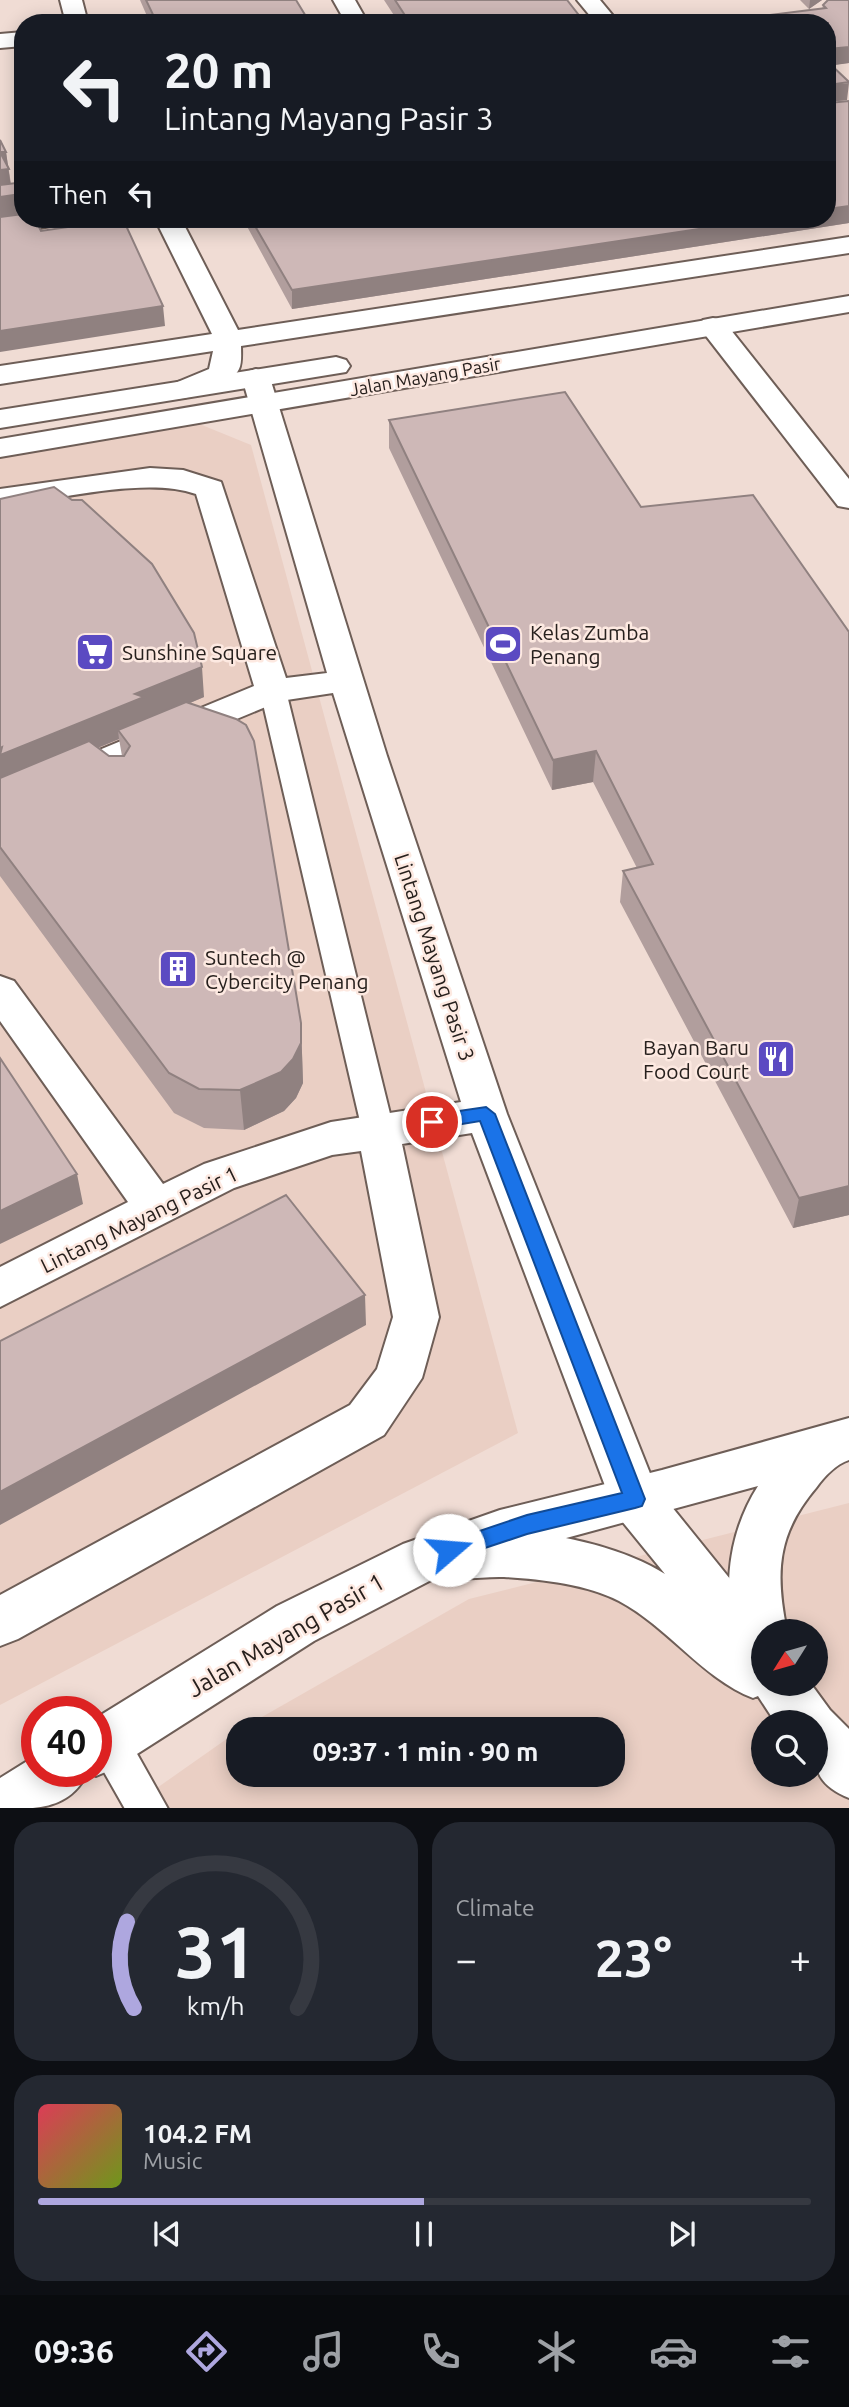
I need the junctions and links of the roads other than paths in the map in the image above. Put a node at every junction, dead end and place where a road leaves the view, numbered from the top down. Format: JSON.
{"nodes":[{"id":1,"x":588,"y":0,"type":"edge"},
{"id":2,"x":600,"y":14,"type":"edge"},
{"id":3,"x":173,"y":228,"type":"edge"},
{"id":4,"x":849,"y":245,"type":"edge"},
{"id":5,"x":849,"y":282,"type":"edge"},
{"id":6,"x":849,"y":304,"type":"edge"},
{"id":7,"x":713,"y":326,"type":"junction"},
{"id":8,"x":228,"y":338,"type":"junction"},
{"id":9,"x":316,"y":369,"type":"junction"},
{"id":10,"x":0,"y":375,"type":"edge"},
{"id":11,"x":261,"y":391,"type":"junction"},
{"id":12,"x":178,"y":392,"type":"junction"},
{"id":13,"x":0,"y":419,"type":"edge"},
{"id":14,"x":0,"y":447,"type":"edge"},
{"id":15,"x":0,"y":498,"type":"edge"},
{"id":16,"x":849,"y":499,"type":"edge"},
{"id":17,"x":346,"y":681,"type":"junction"},
{"id":18,"x":273,"y":691,"type":"junction"},
{"id":19,"x":0,"y":805,"type":"edge"},
{"id":20,"x":0,"y":991,"type":"edge"},
{"id":21,"x":486,"y":1114,"type":"junction"},
{"id":22,"x":378,"y":1130,"type":"junction"},
{"id":23,"x":156,"y":1208,"type":"junction"},
{"id":24,"x":0,"y":1288,"type":"edge"},
{"id":25,"x":838,"y":1442,"type":"edge"},
{"id":26,"x":635,"y":1499,"type":"junction"},
{"id":27,"x":423,"y":1559,"type":"junction"},
{"id":28,"x":759,"y":1619,"type":"edge"},
{"id":29,"x":0,"y":1622,"type":"edge"},
{"id":30,"x":751,"y":1646,"type":"edge"},
{"id":31,"x":788,"y":1702,"type":"edge"},
{"id":32,"x":112,"y":1739,"type":"edge"},
{"id":33,"x":112,"y":1759,"type":"edge"},
{"id":34,"x":849,"y":1771,"type":"edge"},
{"id":35,"x":35,"y":1787,"type":"edge"},
{"id":36,"x":2,"y":1808,"type":"edge"},
{"id":37,"x":148,"y":1808,"type":"edge"}],
"edges":[{"from":1,"to":2,"type":"street"},
{"from":3,"to":8,"type":"street"},
{"from":4,"to":8,"type":"street"},
{"from":5,"to":9,"type":"street","name":"Jalan Mayang Pasir"},
{"from":6,"to":7,"type":"street","name":"Jalan Mayang Pasir"},
{"from":7,"to":11,"type":"street","name":"Jalan Mayang Pasir"},
{"from":7,"to":16,"type":"street"},
{"from":8,"to":9,"type":"street"},
{"from":8,"to":10,"type":"street"},
{"from":8,"to":12,"type":"street"},
{"from":9,"to":11,"type":"street","name":"Jalan Mayang Pasir"},
{"from":11,"to":12,"type":"street","name":"Jalan Mayang Pasir"},
{"from":11,"to":14,"type":"street","name":"Jalan Mayang Pasir"},
{"from":11,"to":17,"type":"street","name":"Lintang Mayang Pasir 3"},
{"from":12,"to":13,"type":"street","name":"Jalan Mayang Pasir"},
{"from":15,"to":18,"type":"street"},
{"from":17,"to":18,"type":"street"},
{"from":17,"to":21,"type":"street","name":"Lintang Mayang Pasir 3"},
{"from":18,"to":19,"type":"street"},
{"from":18,"to":22,"type":"lane"},
{"from":20,"to":23,"type":"street"},
{"from":21,"to":22,"type":"street","name":"Lintang Mayang Pasir 1"},
{"from":21,"to":26,"type":"street","name":"Lintang Mayang Pasir 3"},
{"from":22,"to":23,"type":"street","name":"Lintang Mayang Pasir 1"},
{"from":22,"to":29,"type":"street"},
{"from":23,"to":24,"type":"street","name":"Lintang Mayang Pasir 1"},
{"from":25,"to":26,"type":"street","name":"Jalan Mayang Pasir 1"},
{"from":25,"to":28,"type":"street"},
{"from":26,"to":27,"type":"street","name":"Jalan Mayang Pasir 1"},
{"from":26,"to":30,"type":"street","name":"Lintang Mayang Pasir 3"},
{"from":27,"to":31,"type":"street"},
{"from":27,"to":32,"type":"street","name":"Jalan Mayang Pasir 1"},
{"from":31,"to":34,"type":"street"},
{"from":33,"to":37,"type":"lane"},
{"from":35,"to":36,"type":"street"}]}
